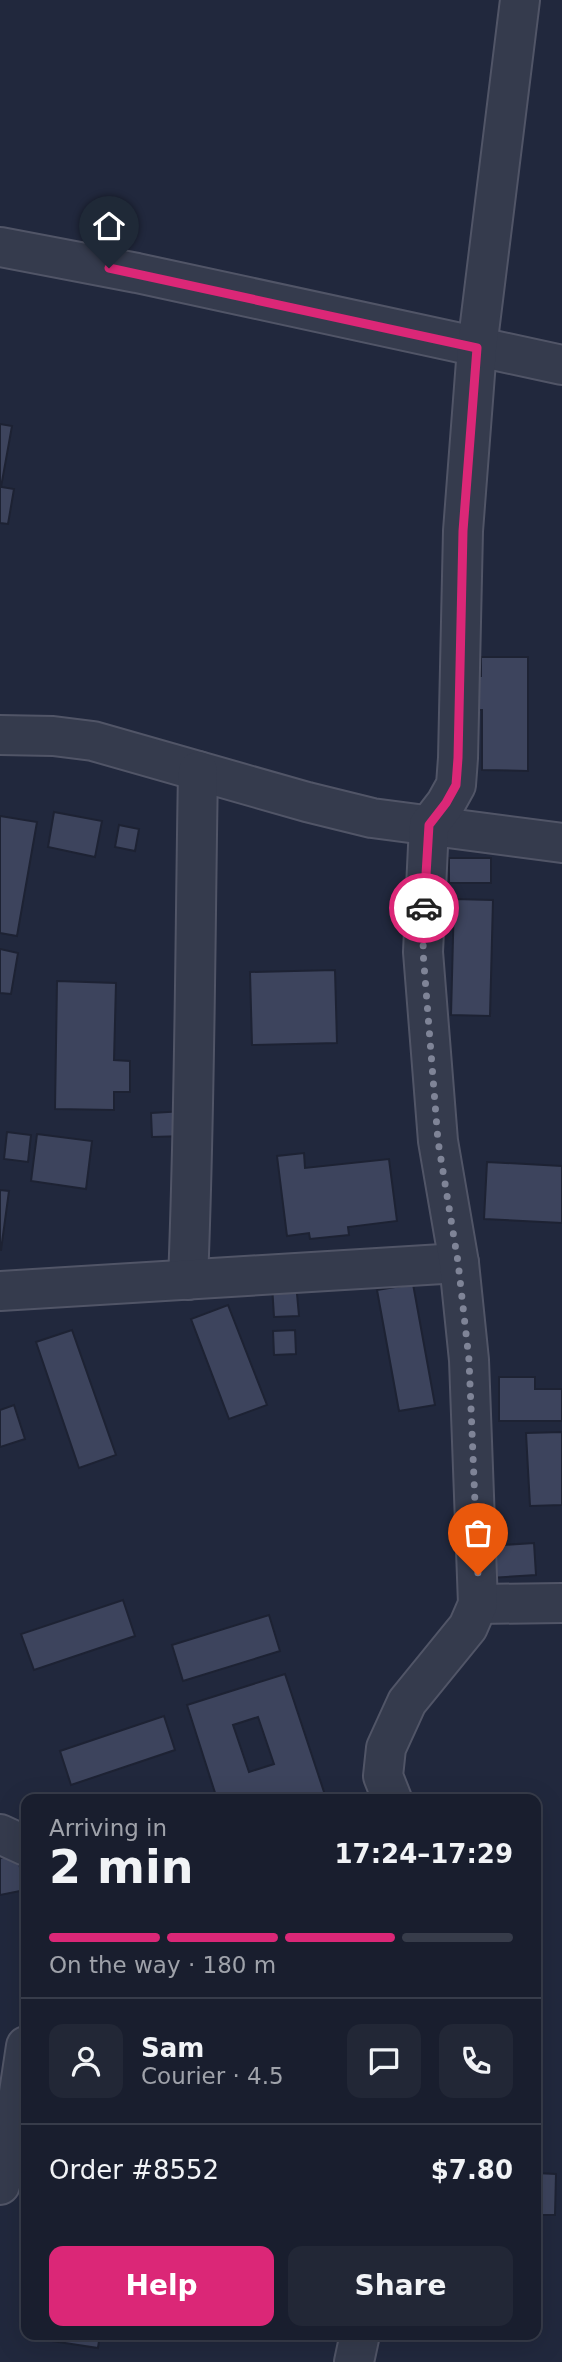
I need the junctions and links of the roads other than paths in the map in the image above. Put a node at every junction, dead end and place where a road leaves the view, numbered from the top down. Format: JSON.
{"nodes":[{"id":1,"x":520,"y":0,"type":"edge"},
{"id":2,"x":0,"y":247,"type":"edge"},
{"id":3,"x":477,"y":348,"type":"junction"},
{"id":4,"x":562,"y":365,"type":"edge"},
{"id":5,"x":0,"y":735,"type":"edge"},
{"id":6,"x":198,"y":771,"type":"junction"},
{"id":7,"x":429,"y":825,"type":"junction"},
{"id":8,"x":562,"y":843,"type":"edge"},
{"id":9,"x":458,"y":1262,"type":"junction"},
{"id":10,"x":188,"y":1280,"type":"junction"},
{"id":11,"x":0,"y":1291,"type":"edge"},
{"id":12,"x":562,"y":1603,"type":"edge"},
{"id":13,"x":478,"y":1604,"type":"junction"},
{"id":14,"x":390,"y":1794,"type":"edge"},
{"id":15,"x":0,"y":1834,"type":"edge"},
{"id":16,"x":21,"y":1844,"type":"edge"},
{"id":17,"x":21,"y":2077,"type":"edge"},
{"id":18,"x":0,"y":2185,"type":"edge"},
{"id":19,"x":359,"y":2340,"type":"edge"},
{"id":20,"x":354,"y":2362,"type":"edge"}],
"edges":[{"from":1,"to":3,"type":"street"},
{"from":2,"to":3,"type":"street"},
{"from":3,"to":4,"type":"street"},
{"from":3,"to":7,"type":"street"},
{"from":5,"to":6,"type":"street"},
{"from":6,"to":7,"type":"street"},
{"from":6,"to":10,"type":"street"},
{"from":7,"to":8,"type":"street"},
{"from":7,"to":9,"type":"street"},
{"from":9,"to":10,"type":"street"},
{"from":9,"to":13,"type":"street"},
{"from":10,"to":11,"type":"street"},
{"from":12,"to":13,"type":"street"},
{"from":13,"to":14,"type":"street"},
{"from":15,"to":16,"type":"street"},
{"from":17,"to":18,"type":"street"},
{"from":19,"to":20,"type":"street"}]}
